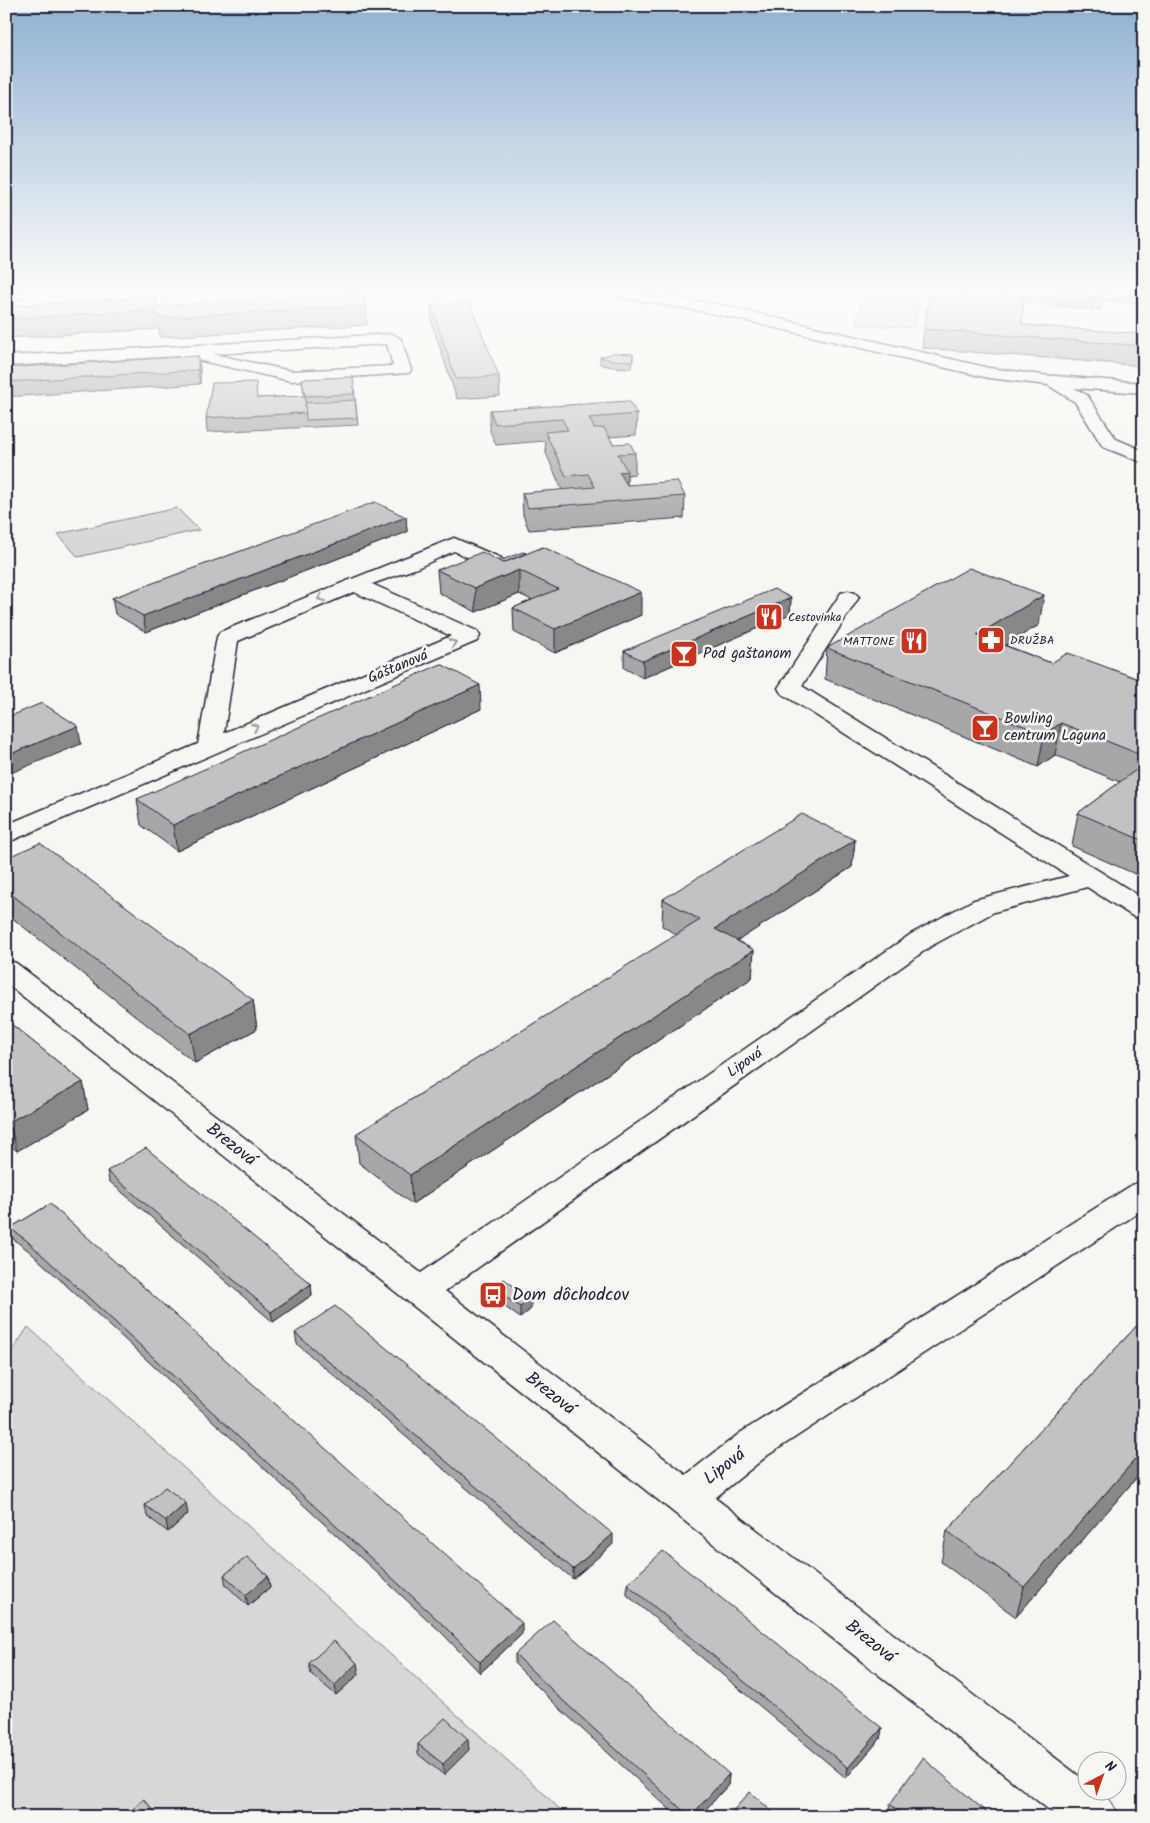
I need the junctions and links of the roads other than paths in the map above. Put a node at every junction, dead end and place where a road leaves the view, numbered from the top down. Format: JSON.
{"nodes":[{"id":1,"x":1021,"y":377,"type":"edge"},
{"id":2,"x":1052,"y":381,"type":"junction"},
{"id":3,"x":1144,"y":389,"type":"edge"},
{"id":4,"x":1091,"y":413,"type":"junction"},
{"id":5,"x":1144,"y":458,"type":"edge"},
{"id":6,"x":494,"y":562,"type":"edge"},
{"id":7,"x":354,"y":584,"type":"junction"},
{"id":8,"x":848,"y":596,"type":"dead end"},
{"id":9,"x":210,"y":746,"type":"junction"},
{"id":10,"x":6,"y":835,"type":"edge"},
{"id":11,"x":1091,"y":878,"type":"junction"},
{"id":12,"x":1144,"y":911,"type":"edge"},
{"id":13,"x":6,"y":969,"type":"edge"},
{"id":14,"x":1144,"y":1193,"type":"edge"},
{"id":15,"x":420,"y":1292,"type":"junction"},
{"id":16,"x":685,"y":1499,"type":"junction"},
{"id":17,"x":1095,"y":1817,"type":"edge"}],
"edges":[{"from":1,"to":2,"type":"street"},
{"from":2,"to":3,"type":"street"},
{"from":2,"to":4,"type":"street"},
{"from":3,"to":4,"type":"street"},
{"from":4,"to":5,"type":"street"},
{"from":6,"to":7,"type":"street"},
{"from":7,"to":9,"type":"street","one_way":true},
{"from":9,"to":7,"type":"street","name":"Gaštanová","one_way":true},
{"from":8,"to":11,"type":"street"},
{"from":9,"to":10,"type":"street","name":"Gaštanová"},
{"from":11,"to":12,"type":"street"},
{"from":11,"to":15,"type":"street","name":"Lipová"},
{"from":13,"to":15,"type":"street","name":"Brezová"},
{"from":14,"to":16,"type":"street","name":"Lipová"},
{"from":15,"to":16,"type":"street","name":"Brezová"},
{"from":16,"to":17,"type":"street","name":"Brezová"}]}
